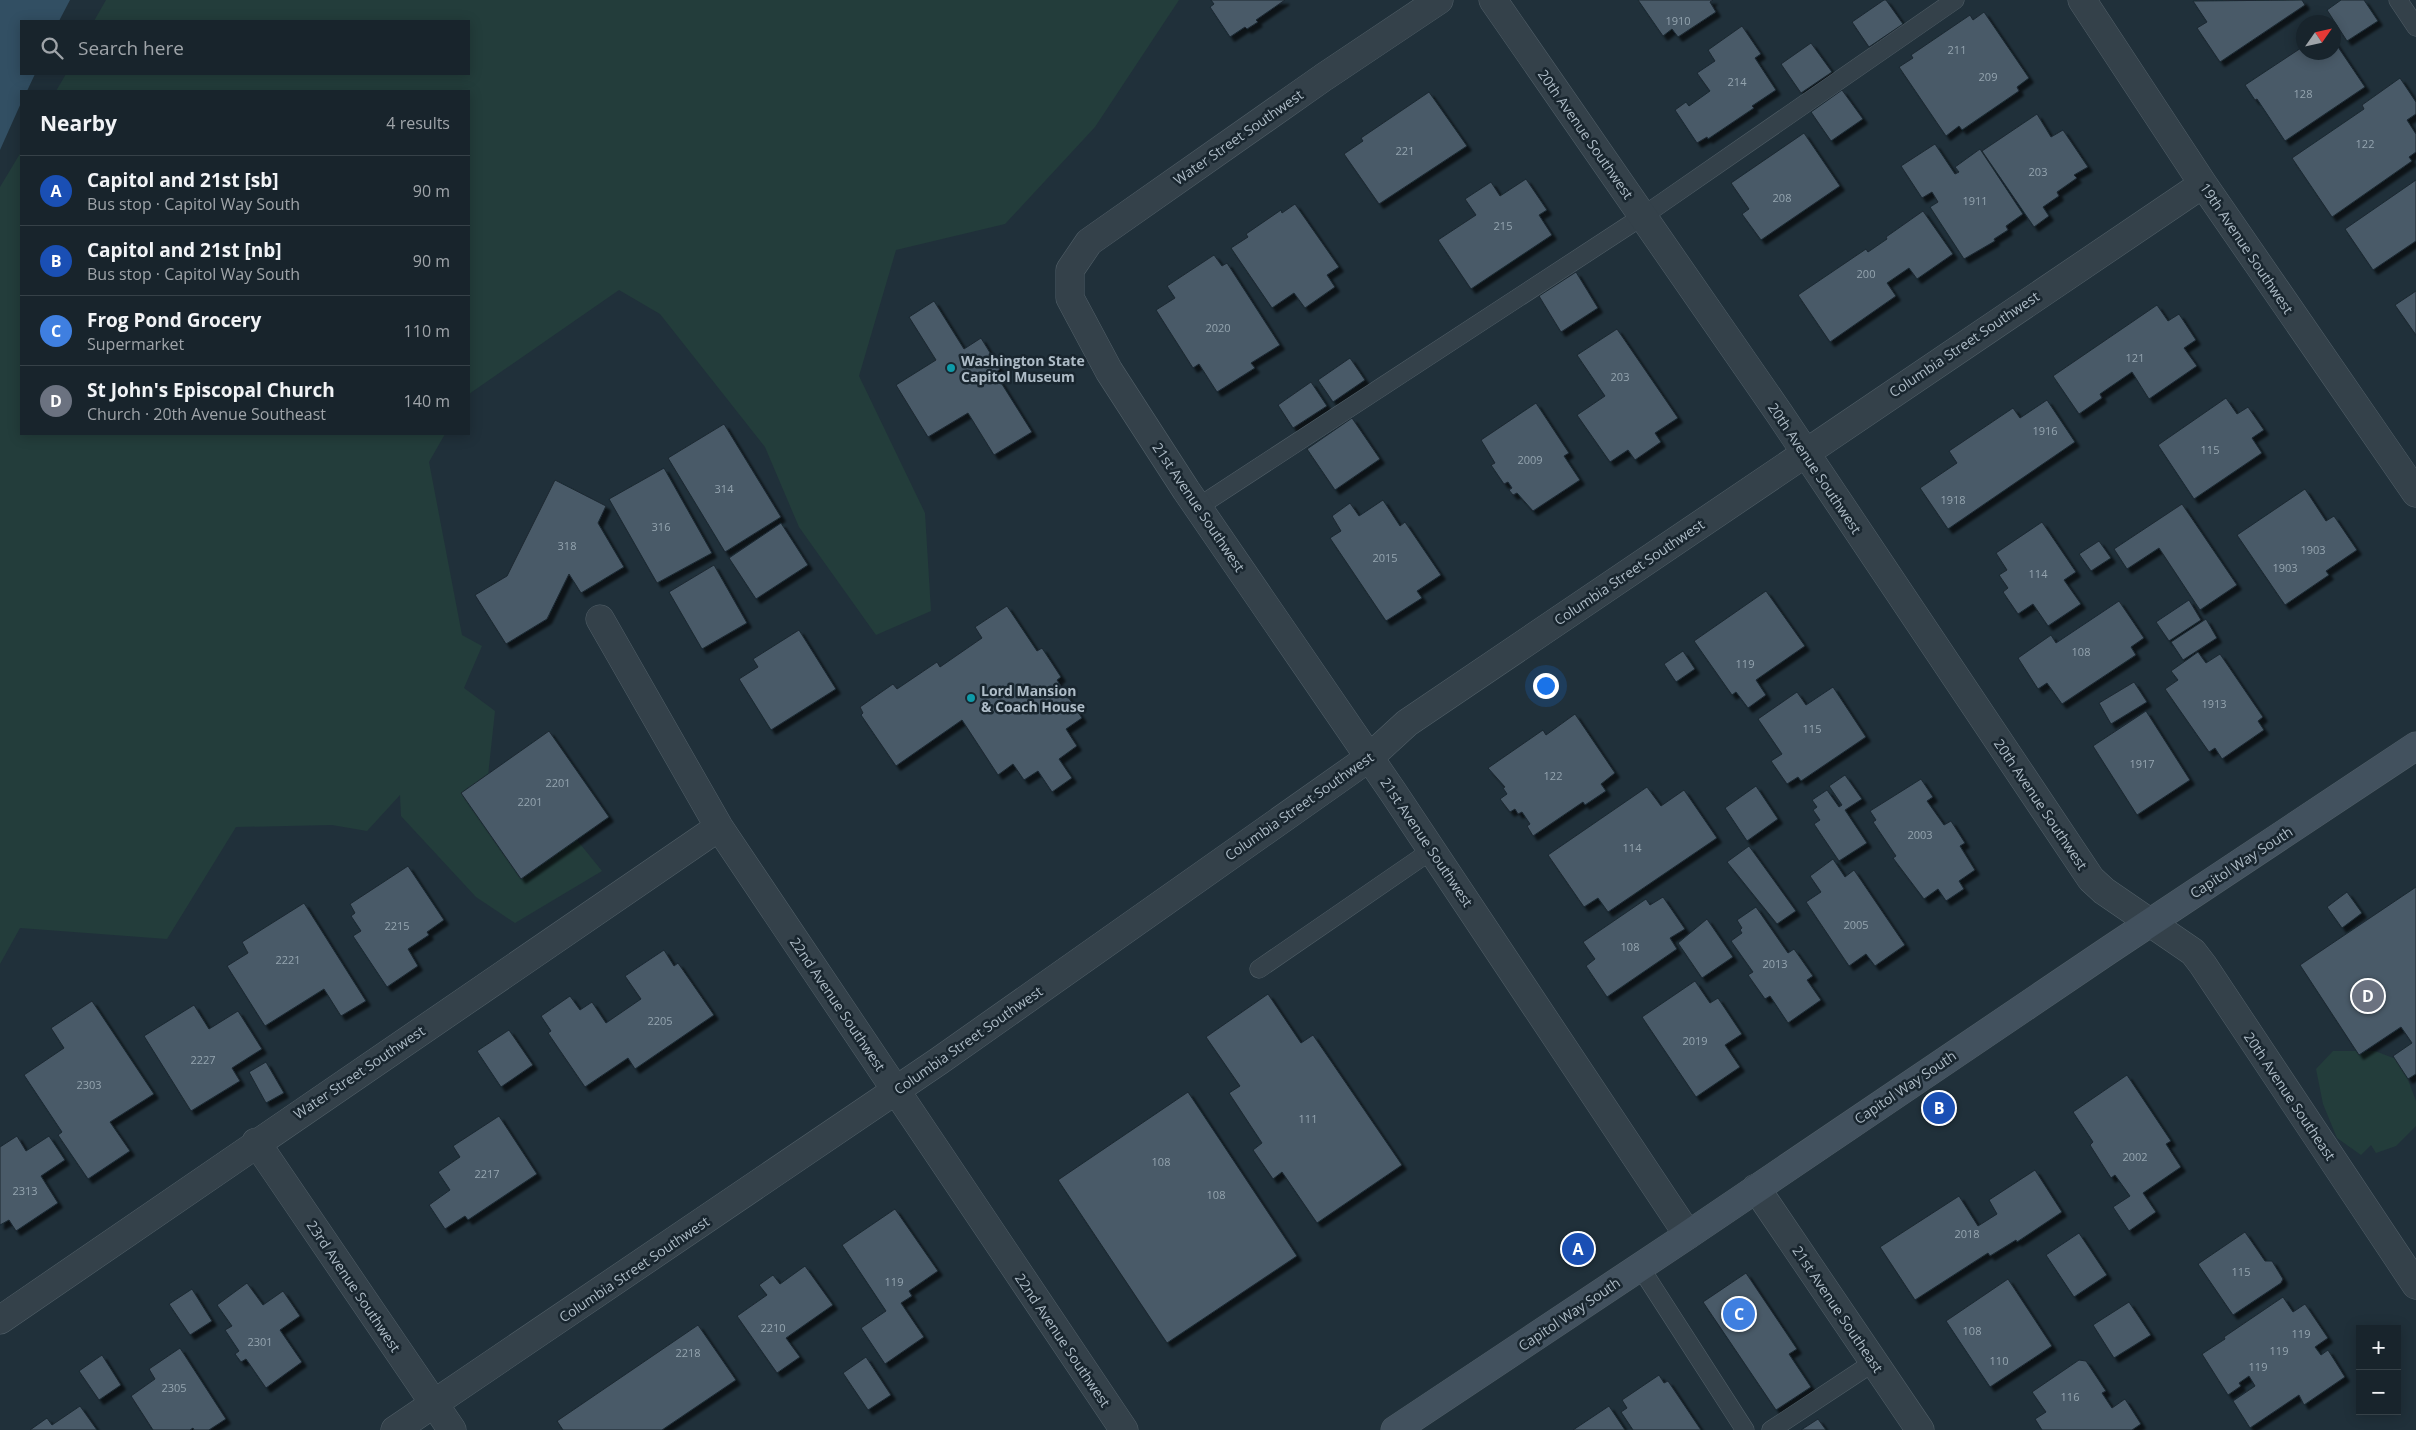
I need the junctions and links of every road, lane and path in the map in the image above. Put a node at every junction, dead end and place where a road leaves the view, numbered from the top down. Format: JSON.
{"nodes":[{"id":1,"x":1439,"y":0,"type":"edge"},
{"id":2,"x":1493,"y":0,"type":"edge"},
{"id":3,"x":1955,"y":0,"type":"edge"},
{"id":4,"x":2082,"y":0,"type":"edge"},
{"id":5,"x":2398,"y":0,"type":"edge"},
{"id":6,"x":2416,"y":27,"type":"edge"},
{"id":7,"x":2203,"y":184,"type":"junction"},
{"id":8,"x":1643,"y":216,"type":"junction"},
{"id":9,"x":1070,"y":298,"type":"joint"},
{"id":10,"x":1805,"y":452,"type":"junction"},
{"id":11,"x":2416,"y":493,"type":"edge"},
{"id":12,"x":1198,"y":507,"type":"junction"},
{"id":13,"x":600,"y":619,"type":"dead end"},
{"id":14,"x":2416,"y":746,"type":"edge"},
{"id":15,"x":1370,"y":757,"type":"junction"},
{"id":16,"x":719,"y":827,"type":"junction"},
{"id":17,"x":1432,"y":850,"type":"junction"},
{"id":18,"x":2149,"y":923,"type":"junction"},
{"id":19,"x":1259,"y":968,"type":"dead end"},
{"id":20,"x":896,"y":1091,"type":"junction"},
{"id":21,"x":256,"y":1142,"type":"junction"},
{"id":22,"x":1756,"y":1188,"type":"junction"},
{"id":23,"x":1688,"y":1235,"type":"junction"},
{"id":24,"x":1640,"y":1267,"type":"junction"},
{"id":25,"x":2416,"y":1285,"type":"edge"},
{"id":26,"x":0,"y":1320,"type":"edge"},
{"id":27,"x":1874,"y":1362,"type":"junction"},
{"id":28,"x":434,"y":1404,"type":"junction"},
{"id":29,"x":395,"y":1430,"type":"edge"},
{"id":30,"x":452,"y":1430,"type":"edge"},
{"id":31,"x":1124,"y":1430,"type":"edge"},
{"id":32,"x":1395,"y":1430,"type":"edge"},
{"id":33,"x":1745,"y":1430,"type":"edge"},
{"id":34,"x":1771,"y":1430,"type":"edge"},
{"id":35,"x":1920,"y":1430,"type":"edge"}],
"edges":[{"from":1,"to":9,"type":"street","name":"Water Street Southwest"},
{"from":2,"to":8,"type":"street","name":"20th Avenue Southwest"},
{"from":3,"to":8,"type":"lane"},
{"from":4,"to":7,"type":"street","name":"19th Avenue Southwest"},
{"from":5,"to":6,"type":"lane"},
{"from":7,"to":10,"type":"street","name":"Columbia Street Southwest"},
{"from":7,"to":11,"type":"street","name":"19th Avenue Southwest"},
{"from":8,"to":10,"type":"street","name":"20th Avenue Southwest"},
{"from":8,"to":12,"type":"lane"},
{"from":9,"to":12,"type":"street","name":"21st Avenue Southwest"},
{"from":10,"to":15,"type":"street","name":"Columbia Street Southwest"},
{"from":10,"to":18,"type":"street","name":"20th Avenue Southwest"},
{"from":12,"to":15,"type":"street","name":"21st Avenue Southwest"},
{"from":13,"to":16,"type":"street","name":"22nd Avenue Southwest"},
{"from":14,"to":18,"type":"main road","name":"Capitol Way South"},
{"from":15,"to":17,"type":"street","name":"21st Avenue Southwest"},
{"from":15,"to":20,"type":"street","name":"Columbia Street Southwest"},
{"from":16,"to":20,"type":"street","name":"22nd Avenue Southwest"},
{"from":16,"to":21,"type":"street","name":"Water Street Southwest"},
{"from":17,"to":19,"type":"lane"},
{"from":17,"to":23,"type":"street","name":"21st Avenue Southwest"},
{"from":18,"to":22,"type":"main road","name":"Capitol Way South"},
{"from":18,"to":25,"type":"street","name":"20th Avenue Southeast"},
{"from":20,"to":28,"type":"street","name":"Columbia Street Southwest"},
{"from":20,"to":31,"type":"street","name":"22nd Avenue Southwest"},
{"from":21,"to":26,"type":"street","name":"Water Street Southwest"},
{"from":21,"to":28,"type":"street","name":"23rd Avenue Southwest"},
{"from":22,"to":23,"type":"main road","name":"Capitol Way South"},
{"from":22,"to":27,"type":"street","name":"21st Avenue Southeast"},
{"from":23,"to":24,"type":"main road","name":"Capitol Way South"},
{"from":24,"to":32,"type":"main road","name":"Capitol Way South"},
{"from":24,"to":33,"type":"lane"},
{"from":27,"to":34,"type":"lane"},
{"from":27,"to":35,"type":"street","name":"21st Avenue Southeast"},
{"from":28,"to":29,"type":"street","name":"Columbia Street Southwest"},
{"from":28,"to":30,"type":"street","name":"23rd Avenue Southwest"}]}
